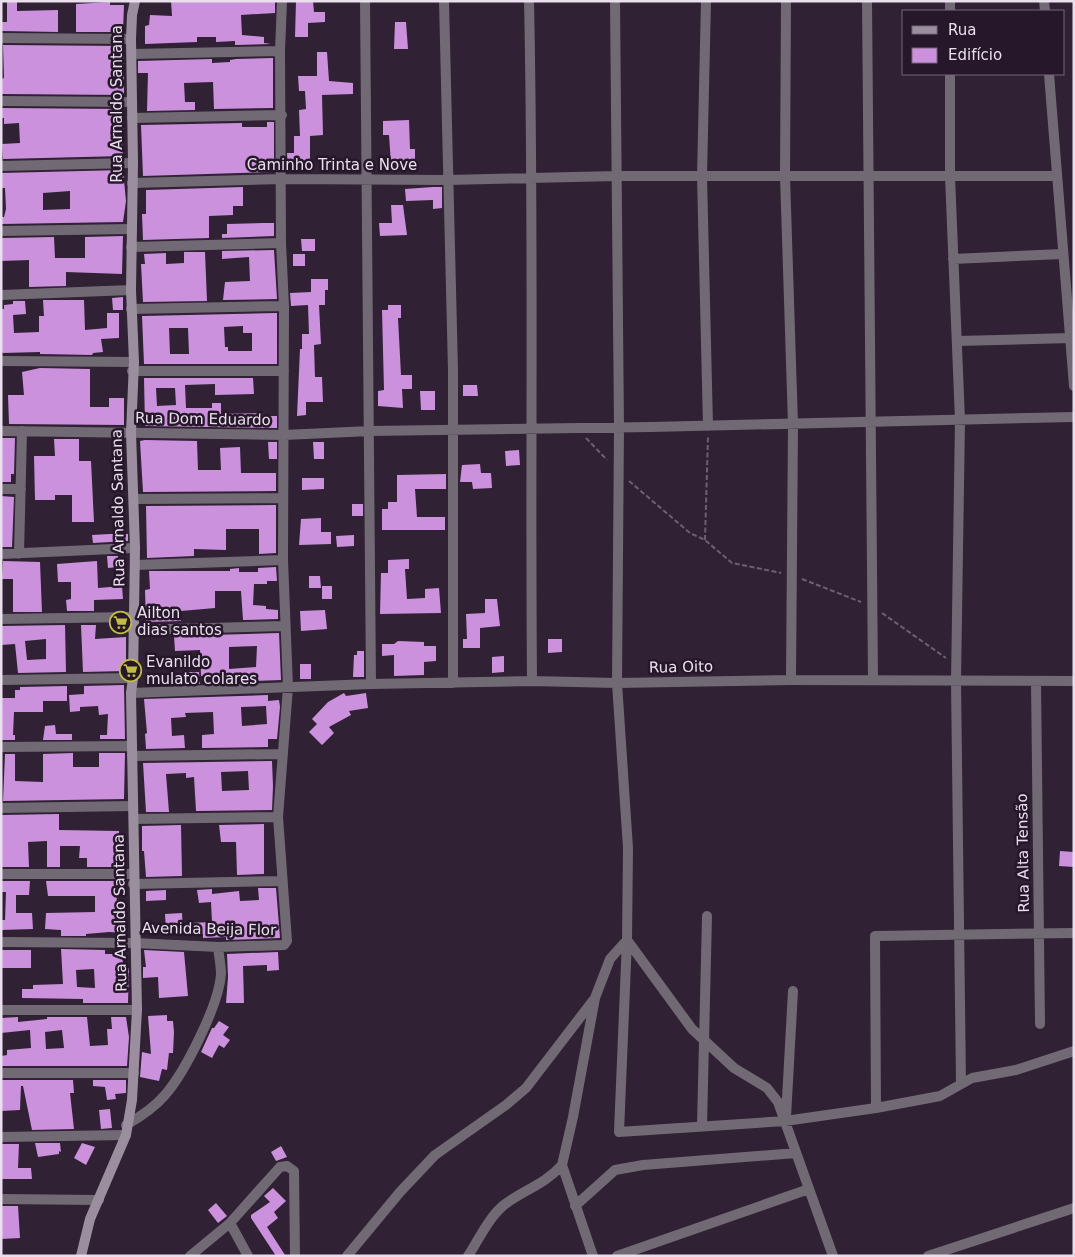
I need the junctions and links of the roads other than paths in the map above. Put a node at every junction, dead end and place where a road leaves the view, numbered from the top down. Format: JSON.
{"nodes":[{"id":1,"x":136,"y":1,"type":"edge"},
{"id":2,"x":282,"y":1,"type":"edge"},
{"id":3,"x":365,"y":1,"type":"edge"},
{"id":4,"x":444,"y":1,"type":"edge"},
{"id":5,"x":529,"y":1,"type":"edge"},
{"id":6,"x":615,"y":1,"type":"edge"},
{"id":7,"x":706,"y":1,"type":"edge"},
{"id":8,"x":786,"y":1,"type":"edge"},
{"id":9,"x":867,"y":1,"type":"edge"},
{"id":10,"x":1,"y":38,"type":"edge"},
{"id":11,"x":131,"y":39,"type":"junction"},
{"id":12,"x":280,"y":51,"type":"junction"},
{"id":13,"x":132,"y":54,"type":"junction"},
{"id":14,"x":950,"y":75,"type":"edge"},
{"id":15,"x":1049,"y":75,"type":"edge"},
{"id":16,"x":1,"y":101,"type":"edge"},
{"id":17,"x":132,"y":102,"type":"junction"},
{"id":18,"x":282,"y":115,"type":"junction"},
{"id":19,"x":132,"y":118,"type":"junction"},
{"id":20,"x":133,"y":163,"type":"junction"},
{"id":21,"x":1,"y":166,"type":"edge"},
{"id":22,"x":617,"y":176,"type":"junction"},
{"id":23,"x":702,"y":176,"type":"junction"},
{"id":24,"x":785,"y":176,"type":"junction"},
{"id":25,"x":868,"y":176,"type":"junction"},
{"id":26,"x":950,"y":176,"type":"junction"},
{"id":27,"x":1055,"y":176,"type":"junction"},
{"id":28,"x":533,"y":178,"type":"junction"},
{"id":29,"x":282,"y":179,"type":"junction"},
{"id":30,"x":368,"y":180,"type":"junction"},
{"id":31,"x":448,"y":180,"type":"junction"},
{"id":32,"x":132,"y":183,"type":"junction"},
{"id":33,"x":132,"y":230,"type":"junction"},
{"id":34,"x":1,"y":231,"type":"edge"},
{"id":35,"x":281,"y":243,"type":"junction"},
{"id":36,"x":131,"y":247,"type":"junction"},
{"id":37,"x":1062,"y":254,"type":"junction"},
{"id":38,"x":953,"y":259,"type":"junction"},
{"id":39,"x":131,"y":290,"type":"junction"},
{"id":40,"x":1,"y":294,"type":"edge"},
{"id":41,"x":284,"y":306,"type":"junction"},
{"id":42,"x":131,"y":309,"type":"junction"},
{"id":43,"x":1070,"y":338,"type":"junction"},
{"id":44,"x":957,"y":341,"type":"junction"},
{"id":45,"x":1,"y":361,"type":"edge"},
{"id":46,"x":133,"y":366,"type":"junction"},
{"id":47,"x":284,"y":371,"type":"junction"},
{"id":48,"x":1074,"y":386,"type":"edge"},
{"id":49,"x":1074,"y":417,"type":"edge"},
{"id":50,"x":960,"y":420,"type":"junction"},
{"id":51,"x":871,"y":422,"type":"junction"},
{"id":52,"x":793,"y":424,"type":"junction"},
{"id":53,"x":708,"y":426,"type":"junction"},
{"id":54,"x":619,"y":427,"type":"junction"},
{"id":55,"x":530,"y":428,"type":"junction"},
{"id":56,"x":1,"y":430,"type":"edge"},
{"id":57,"x":22,"y":431,"type":"junction"},
{"id":58,"x":370,"y":431,"type":"junction"},
{"id":59,"x":453,"y":431,"type":"junction"},
{"id":60,"x":131,"y":433,"type":"junction"},
{"id":61,"x":284,"y":435,"type":"junction"},
{"id":62,"x":1,"y":489,"type":"edge"},
{"id":63,"x":21,"y":489,"type":"junction"},
{"id":64,"x":283,"y":498,"type":"junction"},
{"id":65,"x":134,"y":499,"type":"junction"},
{"id":66,"x":135,"y":548,"type":"junction"},
{"id":67,"x":1,"y":554,"type":"edge"},
{"id":68,"x":20,"y":554,"type":"junction"},
{"id":69,"x":283,"y":560,"type":"junction"},
{"id":70,"x":135,"y":565,"type":"junction"},
{"id":71,"x":133,"y":617,"type":"junction"},
{"id":72,"x":1,"y":620,"type":"edge"},
{"id":73,"x":285,"y":626,"type":"junction"},
{"id":74,"x":133,"y":630,"type":"junction"},
{"id":75,"x":133,"y":678,"type":"junction"},
{"id":76,"x":1,"y":680,"type":"edge"},
{"id":77,"x":791,"y":680,"type":"junction"},
{"id":78,"x":873,"y":680,"type":"junction"},
{"id":79,"x":532,"y":681,"type":"junction"},
{"id":80,"x":956,"y":681,"type":"junction"},
{"id":81,"x":1074,"y":681,"type":"edge"},
{"id":82,"x":1036,"y":682,"type":"junction"},
{"id":83,"x":453,"y":683,"type":"junction"},
{"id":84,"x":617,"y":683,"type":"junction"},
{"id":85,"x":371,"y":684,"type":"junction"},
{"id":86,"x":288,"y":687,"type":"junction"},
{"id":87,"x":131,"y":693,"type":"junction"},
{"id":88,"x":1,"y":747,"type":"edge"},
{"id":89,"x":132,"y":751,"type":"junction"},
{"id":90,"x":283,"y":754,"type":"junction"},
{"id":91,"x":133,"y":806,"type":"junction"},
{"id":92,"x":1,"y":808,"type":"edge"},
{"id":93,"x":278,"y":816,"type":"junction"},
{"id":94,"x":134,"y":819,"type":"junction"},
{"id":95,"x":1,"y":874,"type":"edge"},
{"id":96,"x":133,"y":879,"type":"junction"},
{"id":97,"x":281,"y":881,"type":"junction"},
{"id":98,"x":707,"y":916,"type":"dead end"},
{"id":99,"x":1039,"y":933,"type":"junction"},
{"id":100,"x":1074,"y":933,"type":"edge"},
{"id":101,"x":958,"y":934,"type":"junction"},
{"id":102,"x":627,"y":940,"type":"junction"},
{"id":103,"x":1,"y":942,"type":"edge"},
{"id":104,"x":134,"y":943,"type":"junction"},
{"id":105,"x":218,"y":947,"type":"junction"},
{"id":106,"x":793,"y":991,"type":"dead end"},
{"id":107,"x":595,"y":998,"type":"junction"},
{"id":108,"x":1,"y":1010,"type":"edge"},
{"id":109,"x":137,"y":1010,"type":"junction"},
{"id":110,"x":1040,"y":1024,"type":"dead end"},
{"id":111,"x":706,"y":1042,"type":"junction"},
{"id":112,"x":1074,"y":1051,"type":"edge"},
{"id":113,"x":1,"y":1073,"type":"edge"},
{"id":114,"x":134,"y":1073,"type":"junction"},
{"id":115,"x":961,"y":1084,"type":"junction"},
{"id":116,"x":876,"y":1108,"type":"junction"},
{"id":117,"x":785,"y":1121,"type":"junction"},
{"id":118,"x":702,"y":1126,"type":"junction"},
{"id":119,"x":126,"y":1130,"type":"junction"},
{"id":120,"x":1,"y":1137,"type":"edge"},
{"id":121,"x":796,"y":1153,"type":"junction"},
{"id":122,"x":562,"y":1166,"type":"junction"},
{"id":123,"x":809,"y":1189,"type":"junction"},
{"id":124,"x":1,"y":1199,"type":"edge"},
{"id":125,"x":99,"y":1200,"type":"junction"},
{"id":126,"x":575,"y":1206,"type":"junction"},
{"id":127,"x":1074,"y":1208,"type":"edge"},
{"id":128,"x":230,"y":1223,"type":"junction"},
{"id":129,"x":82,"y":1256,"type":"edge"},
{"id":130,"x":190,"y":1256,"type":"edge"},
{"id":131,"x":248,"y":1256,"type":"edge"},
{"id":132,"x":295,"y":1256,"type":"edge"},
{"id":133,"x":347,"y":1256,"type":"edge"},
{"id":134,"x":468,"y":1256,"type":"edge"},
{"id":135,"x":593,"y":1256,"type":"edge"},
{"id":136,"x":617,"y":1256,"type":"edge"},
{"id":137,"x":833,"y":1256,"type":"edge"},
{"id":138,"x":928,"y":1256,"type":"edge"}],
"edges":[{"from":1,"to":11,"type":"street","name":"Rua Arnaldo Santana"},
{"from":2,"to":12,"type":"street","name":"Avenida Beija Flor"},
{"from":3,"to":30,"type":"street"},
{"from":4,"to":31,"type":"street"},
{"from":5,"to":28,"type":"street"},
{"from":6,"to":22,"type":"street"},
{"from":7,"to":23,"type":"street"},
{"from":8,"to":24,"type":"street"},
{"from":9,"to":25,"type":"street"},
{"from":10,"to":11,"type":"street"},
{"from":11,"to":13,"type":"street","name":"Rua Arnaldo Santana"},
{"from":12,"to":13,"type":"street"},
{"from":12,"to":18,"type":"street","name":"Avenida Beija Flor"},
{"from":13,"to":17,"type":"street","name":"Rua Arnaldo Santana"},
{"from":14,"to":26,"type":"street"},
{"from":15,"to":27,"type":"street"},
{"from":16,"to":17,"type":"street"},
{"from":17,"to":19,"type":"street","name":"Rua Arnaldo Santana"},
{"from":18,"to":19,"type":"street"},
{"from":18,"to":29,"type":"street","name":"Avenida Beija Flor"},
{"from":19,"to":20,"type":"street","name":"Rua Arnaldo Santana"},
{"from":20,"to":21,"type":"street"},
{"from":20,"to":32,"type":"street","name":"Rua Arnaldo Santana"},
{"from":22,"to":23,"type":"street","name":"Caminho Trinta e Nove"},
{"from":22,"to":28,"type":"street","name":"Caminho Trinta e Nove"},
{"from":22,"to":54,"type":"street"},
{"from":23,"to":24,"type":"street","name":"Caminho Trinta e Nove"},
{"from":23,"to":53,"type":"street"},
{"from":24,"to":25,"type":"street","name":"Caminho Trinta e Nove"},
{"from":24,"to":52,"type":"street"},
{"from":25,"to":26,"type":"street","name":"Caminho Trinta e Nove"},
{"from":25,"to":51,"type":"street"},
{"from":26,"to":27,"type":"street","name":"Caminho Trinta e Nove"},
{"from":26,"to":38,"type":"street"},
{"from":27,"to":37,"type":"street"},
{"from":28,"to":31,"type":"street","name":"Caminho Trinta e Nove"},
{"from":28,"to":55,"type":"street"},
{"from":29,"to":30,"type":"street","name":"Caminho Trinta e Nove"},
{"from":29,"to":32,"type":"street","name":"Caminho Trinta e Nove"},
{"from":29,"to":35,"type":"street","name":"Avenida Beija Flor"},
{"from":30,"to":31,"type":"street","name":"Caminho Trinta e Nove"},
{"from":30,"to":58,"type":"street"},
{"from":31,"to":59,"type":"street"},
{"from":32,"to":33,"type":"street","name":"Rua Arnaldo Santana"},
{"from":33,"to":34,"type":"street"},
{"from":33,"to":36,"type":"street","name":"Rua Arnaldo Santana"},
{"from":35,"to":36,"type":"street"},
{"from":35,"to":41,"type":"street","name":"Avenida Beija Flor"},
{"from":36,"to":39,"type":"street","name":"Rua Arnaldo Santana"},
{"from":37,"to":38,"type":"street"},
{"from":37,"to":43,"type":"street"},
{"from":38,"to":44,"type":"street"},
{"from":39,"to":40,"type":"street"},
{"from":39,"to":42,"type":"street","name":"Rua Arnaldo Santana"},
{"from":41,"to":42,"type":"street"},
{"from":41,"to":47,"type":"street","name":"Avenida Beija Flor"},
{"from":42,"to":46,"type":"street","name":"Rua Arnaldo Santana"},
{"from":43,"to":44,"type":"street"},
{"from":43,"to":48,"type":"street"},
{"from":44,"to":50,"type":"street"},
{"from":45,"to":46,"type":"street"},
{"from":46,"to":47,"type":"street"},
{"from":46,"to":60,"type":"street","name":"Rua Arnaldo Santana"},
{"from":47,"to":61,"type":"street","name":"Avenida Beija Flor"},
{"from":49,"to":50,"type":"street","name":"Rua Dom Eduardo"},
{"from":50,"to":51,"type":"street","name":"Rua Dom Eduardo"},
{"from":50,"to":80,"type":"street"},
{"from":51,"to":52,"type":"street","name":"Rua Dom Eduardo"},
{"from":51,"to":78,"type":"street"},
{"from":52,"to":53,"type":"street","name":"Rua Dom Eduardo"},
{"from":52,"to":77,"type":"street"},
{"from":53,"to":54,"type":"street","name":"Rua Dom Eduardo"},
{"from":54,"to":55,"type":"street","name":"Rua Dom Eduardo"},
{"from":54,"to":84,"type":"street"},
{"from":55,"to":59,"type":"street","name":"Rua Dom Eduardo"},
{"from":55,"to":79,"type":"street"},
{"from":56,"to":57,"type":"street","name":"Rua Dom Eduardo"},
{"from":57,"to":60,"type":"street","name":"Rua Dom Eduardo"},
{"from":57,"to":63,"type":"street"},
{"from":58,"to":59,"type":"street","name":"Rua Dom Eduardo"},
{"from":58,"to":61,"type":"street","name":"Rua Dom Eduardo"},
{"from":58,"to":85,"type":"street"},
{"from":59,"to":83,"type":"street"},
{"from":60,"to":61,"type":"street","name":"Rua Dom Eduardo"},
{"from":60,"to":65,"type":"street","name":"Rua Arnaldo Santana"},
{"from":61,"to":64,"type":"street","name":"Avenida Beija Flor"},
{"from":62,"to":63,"type":"street"},
{"from":63,"to":68,"type":"street"},
{"from":64,"to":65,"type":"street"},
{"from":64,"to":69,"type":"street","name":"Avenida Beija Flor"},
{"from":65,"to":66,"type":"street","name":"Rua Arnaldo Santana"},
{"from":66,"to":68,"type":"street"},
{"from":66,"to":70,"type":"street","name":"Rua Arnaldo Santana"},
{"from":67,"to":68,"type":"street"},
{"from":69,"to":70,"type":"street"},
{"from":69,"to":73,"type":"street","name":"Avenida Beija Flor"},
{"from":70,"to":71,"type":"street","name":"Rua Arnaldo Santana"},
{"from":71,"to":72,"type":"street"},
{"from":71,"to":74,"type":"street","name":"Rua Arnaldo Santana"},
{"from":73,"to":74,"type":"street"},
{"from":73,"to":86,"type":"street","name":"Avenida Beija Flor"},
{"from":74,"to":75,"type":"street","name":"Rua Arnaldo Santana"},
{"from":75,"to":76,"type":"street"},
{"from":75,"to":87,"type":"street","name":"Rua Arnaldo Santana"},
{"from":77,"to":78,"type":"street","name":"Rua Oito"},
{"from":77,"to":84,"type":"street","name":"Rua Oito"},
{"from":78,"to":80,"type":"street","name":"Rua Oito"},
{"from":79,"to":83,"type":"street","name":"Rua Oito"},
{"from":79,"to":84,"type":"street","name":"Rua Oito"},
{"from":80,"to":82,"type":"street","name":"Rua Oito"},
{"from":80,"to":101,"type":"street"},
{"from":81,"to":82,"type":"street","name":"Rua Oito"},
{"from":82,"to":99,"type":"street","name":"Rua Alta Tensão"},
{"from":83,"to":85,"type":"street","name":"Rua Oito"},
{"from":84,"to":102,"type":"street"},
{"from":85,"to":86,"type":"street","name":"Rua Oito"},
{"from":86,"to":87,"type":"street","name":"Rua Oito"},
{"from":86,"to":90,"type":"street","name":"Avenida Beija Flor"},
{"from":87,"to":89,"type":"street","name":"Rua Arnaldo Santana"},
{"from":88,"to":89,"type":"street"},
{"from":89,"to":90,"type":"street"},
{"from":89,"to":91,"type":"street","name":"Rua Arnaldo Santana"},
{"from":90,"to":93,"type":"street","name":"Avenida Beija Flor"},
{"from":91,"to":92,"type":"street"},
{"from":91,"to":94,"type":"street","name":"Rua Arnaldo Santana"},
{"from":93,"to":94,"type":"street"},
{"from":93,"to":97,"type":"street","name":"Avenida Beija Flor"},
{"from":94,"to":96,"type":"street","name":"Rua Arnaldo Santana"},
{"from":95,"to":96,"type":"street"},
{"from":96,"to":97,"type":"street"},
{"from":96,"to":104,"type":"street","name":"Rua Arnaldo Santana"},
{"from":97,"to":105,"type":"street","name":"Avenida Beija Flor"},
{"from":98,"to":111,"type":"street"},
{"from":99,"to":100,"type":"street"},
{"from":99,"to":101,"type":"street"},
{"from":99,"to":110,"type":"street","name":"Rua Alta Tensão"},
{"from":101,"to":115,"type":"street"},
{"from":101,"to":116,"type":"street"},
{"from":102,"to":107,"type":"street"},
{"from":102,"to":111,"type":"street"},
{"from":102,"to":118,"type":"street"},
{"from":103,"to":104,"type":"street","name":"Avenida Beija Flor"},
{"from":104,"to":105,"type":"street","name":"Avenida Beija Flor"},
{"from":104,"to":109,"type":"street","name":"Rua Arnaldo Santana"},
{"from":105,"to":119,"type":"street"},
{"from":106,"to":117,"type":"street"},
{"from":107,"to":122,"type":"street"},
{"from":107,"to":133,"type":"street"},
{"from":108,"to":109,"type":"street"},
{"from":109,"to":114,"type":"street","name":"Rua Arnaldo Santana"},
{"from":111,"to":117,"type":"street"},
{"from":111,"to":118,"type":"street"},
{"from":112,"to":115,"type":"street"},
{"from":113,"to":114,"type":"street"},
{"from":114,"to":119,"type":"street","name":"Rua Arnaldo Santana"},
{"from":115,"to":116,"type":"street"},
{"from":116,"to":117,"type":"street"},
{"from":117,"to":118,"type":"street"},
{"from":117,"to":121,"type":"street"},
{"from":119,"to":120,"type":"street"},
{"from":119,"to":125,"type":"street"},
{"from":121,"to":123,"type":"street"},
{"from":121,"to":126,"type":"street"},
{"from":122,"to":126,"type":"street"},
{"from":122,"to":134,"type":"street"},
{"from":123,"to":136,"type":"street"},
{"from":123,"to":137,"type":"street"},
{"from":124,"to":125,"type":"street"},
{"from":125,"to":129,"type":"street"},
{"from":126,"to":135,"type":"street"},
{"from":127,"to":138,"type":"street"},
{"from":128,"to":130,"type":"street"},
{"from":128,"to":131,"type":"street"},
{"from":128,"to":132,"type":"street"}]}
